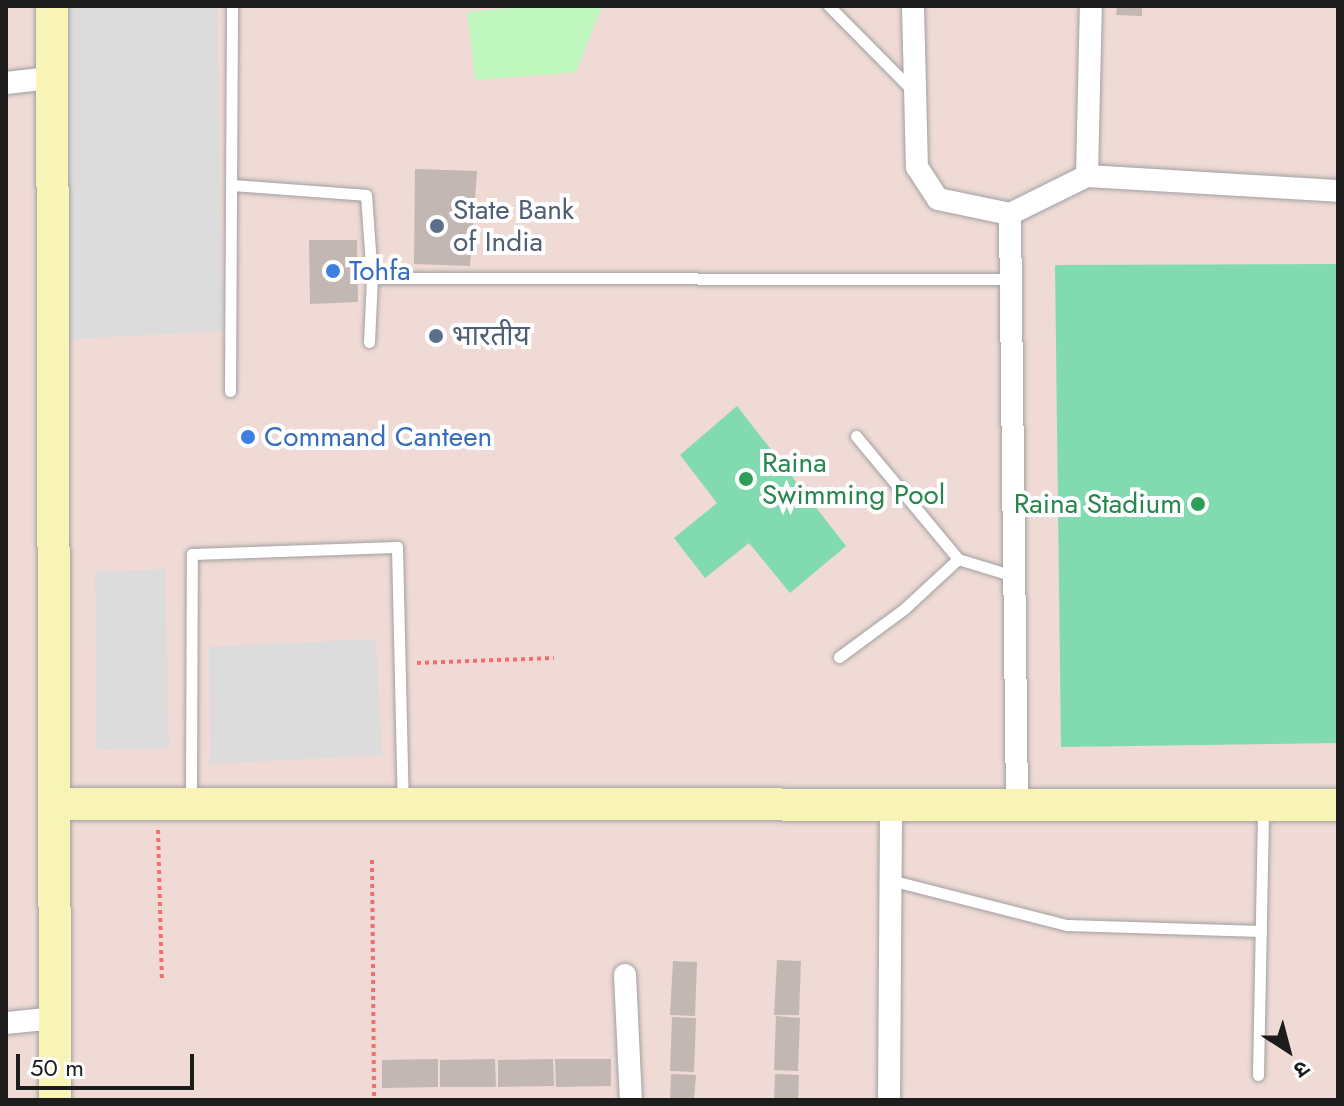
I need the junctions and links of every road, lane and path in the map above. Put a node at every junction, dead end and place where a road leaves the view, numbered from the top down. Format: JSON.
{"nodes":[{"id":1,"x":52,"y":6,"type":"edge"},
{"id":2,"x":232,"y":6,"type":"edge"},
{"id":3,"x":829,"y":6,"type":"edge"},
{"id":4,"x":913,"y":6,"type":"edge"},
{"id":5,"x":1091,"y":6,"type":"edge"},
{"id":6,"x":50,"y":78,"type":"junction"},
{"id":7,"x":6,"y":83,"type":"edge"},
{"id":8,"x":912,"y":90,"type":"junction"},
{"id":9,"x":1087,"y":176,"type":"junction"},
{"id":10,"x":231,"y":185,"type":"junction"},
{"id":11,"x":1338,"y":191,"type":"edge"},
{"id":12,"x":1010,"y":214,"type":"junction"},
{"id":13,"x":372,"y":278,"type":"junction"},
{"id":14,"x":1011,"y":279,"type":"junction"},
{"id":15,"x":369,"y":342,"type":"dead end"},
{"id":16,"x":230,"y":391,"type":"dead end"},
{"id":17,"x":856,"y":436,"type":"dead end"},
{"id":18,"x":958,"y":559,"type":"junction"},
{"id":19,"x":1014,"y":576,"type":"junction"},
{"id":20,"x":839,"y":657,"type":"dead end"},
{"id":21,"x":554,"y":658,"type":"dead end"},
{"id":22,"x":400,"y":664,"type":"junction"},
{"id":23,"x":55,"y":804,"type":"junction"},
{"id":24,"x":158,"y":804,"type":"junction"},
{"id":25,"x":191,"y":804,"type":"junction"},
{"id":26,"x":404,"y":804,"type":"junction"},
{"id":27,"x":1017,"y":805,"type":"junction"},
{"id":28,"x":1263,"y":805,"type":"junction"},
{"id":29,"x":1338,"y":805,"type":"edge"},
{"id":30,"x":891,"y":808,"type":"junction"},
{"id":31,"x":372,"y":860,"type":"dead end"},
{"id":32,"x":894,"y":881,"type":"junction"},
{"id":33,"x":1261,"y":931,"type":"junction"},
{"id":34,"x":625,"y":975,"type":"dead end"},
{"id":35,"x":162,"y":980,"type":"dead end"},
{"id":36,"x":55,"y":1018,"type":"junction"},
{"id":37,"x":6,"y":1023,"type":"edge"},
{"id":38,"x":1258,"y":1075,"type":"dead end"},
{"id":39,"x":374,"y":1097,"type":"dead end"},
{"id":40,"x":55,"y":1100,"type":"edge"},
{"id":41,"x":631,"y":1100,"type":"edge"},
{"id":42,"x":889,"y":1100,"type":"edge"}],
"edges":[{"from":1,"to":6,"type":"street"},
{"from":2,"to":10,"type":"lane"},
{"from":3,"to":8,"type":"lane"},
{"from":4,"to":8,"type":"street"},
{"from":5,"to":9,"type":"street"},
{"from":6,"to":7,"type":"street"},
{"from":6,"to":23,"type":"street"},
{"from":8,"to":12,"type":"street"},
{"from":9,"to":11,"type":"street"},
{"from":9,"to":12,"type":"street"},
{"from":10,"to":13,"type":"lane"},
{"from":10,"to":16,"type":"lane"},
{"from":12,"to":14,"type":"street"},
{"from":13,"to":14,"type":"lane"},
{"from":13,"to":15,"type":"lane"},
{"from":14,"to":19,"type":"street"},
{"from":17,"to":18,"type":"lane"},
{"from":18,"to":19,"type":"lane"},
{"from":18,"to":20,"type":"lane"},
{"from":19,"to":27,"type":"street"},
{"from":21,"to":22,"type":"path"},
{"from":22,"to":25,"type":"lane"},
{"from":22,"to":26,"type":"lane"},
{"from":23,"to":24,"type":"street"},
{"from":23,"to":36,"type":"street"},
{"from":24,"to":25,"type":"street"},
{"from":24,"to":35,"type":"path"},
{"from":25,"to":26,"type":"street"},
{"from":26,"to":30,"type":"street"},
{"from":27,"to":28,"type":"street"},
{"from":27,"to":30,"type":"street"},
{"from":28,"to":29,"type":"street"},
{"from":28,"to":33,"type":"lane"},
{"from":30,"to":32,"type":"street"},
{"from":31,"to":39,"type":"path"},
{"from":32,"to":33,"type":"lane"},
{"from":32,"to":42,"type":"street"},
{"from":33,"to":38,"type":"lane"},
{"from":34,"to":41,"type":"street"},
{"from":36,"to":37,"type":"street"},
{"from":36,"to":40,"type":"street"}]}
